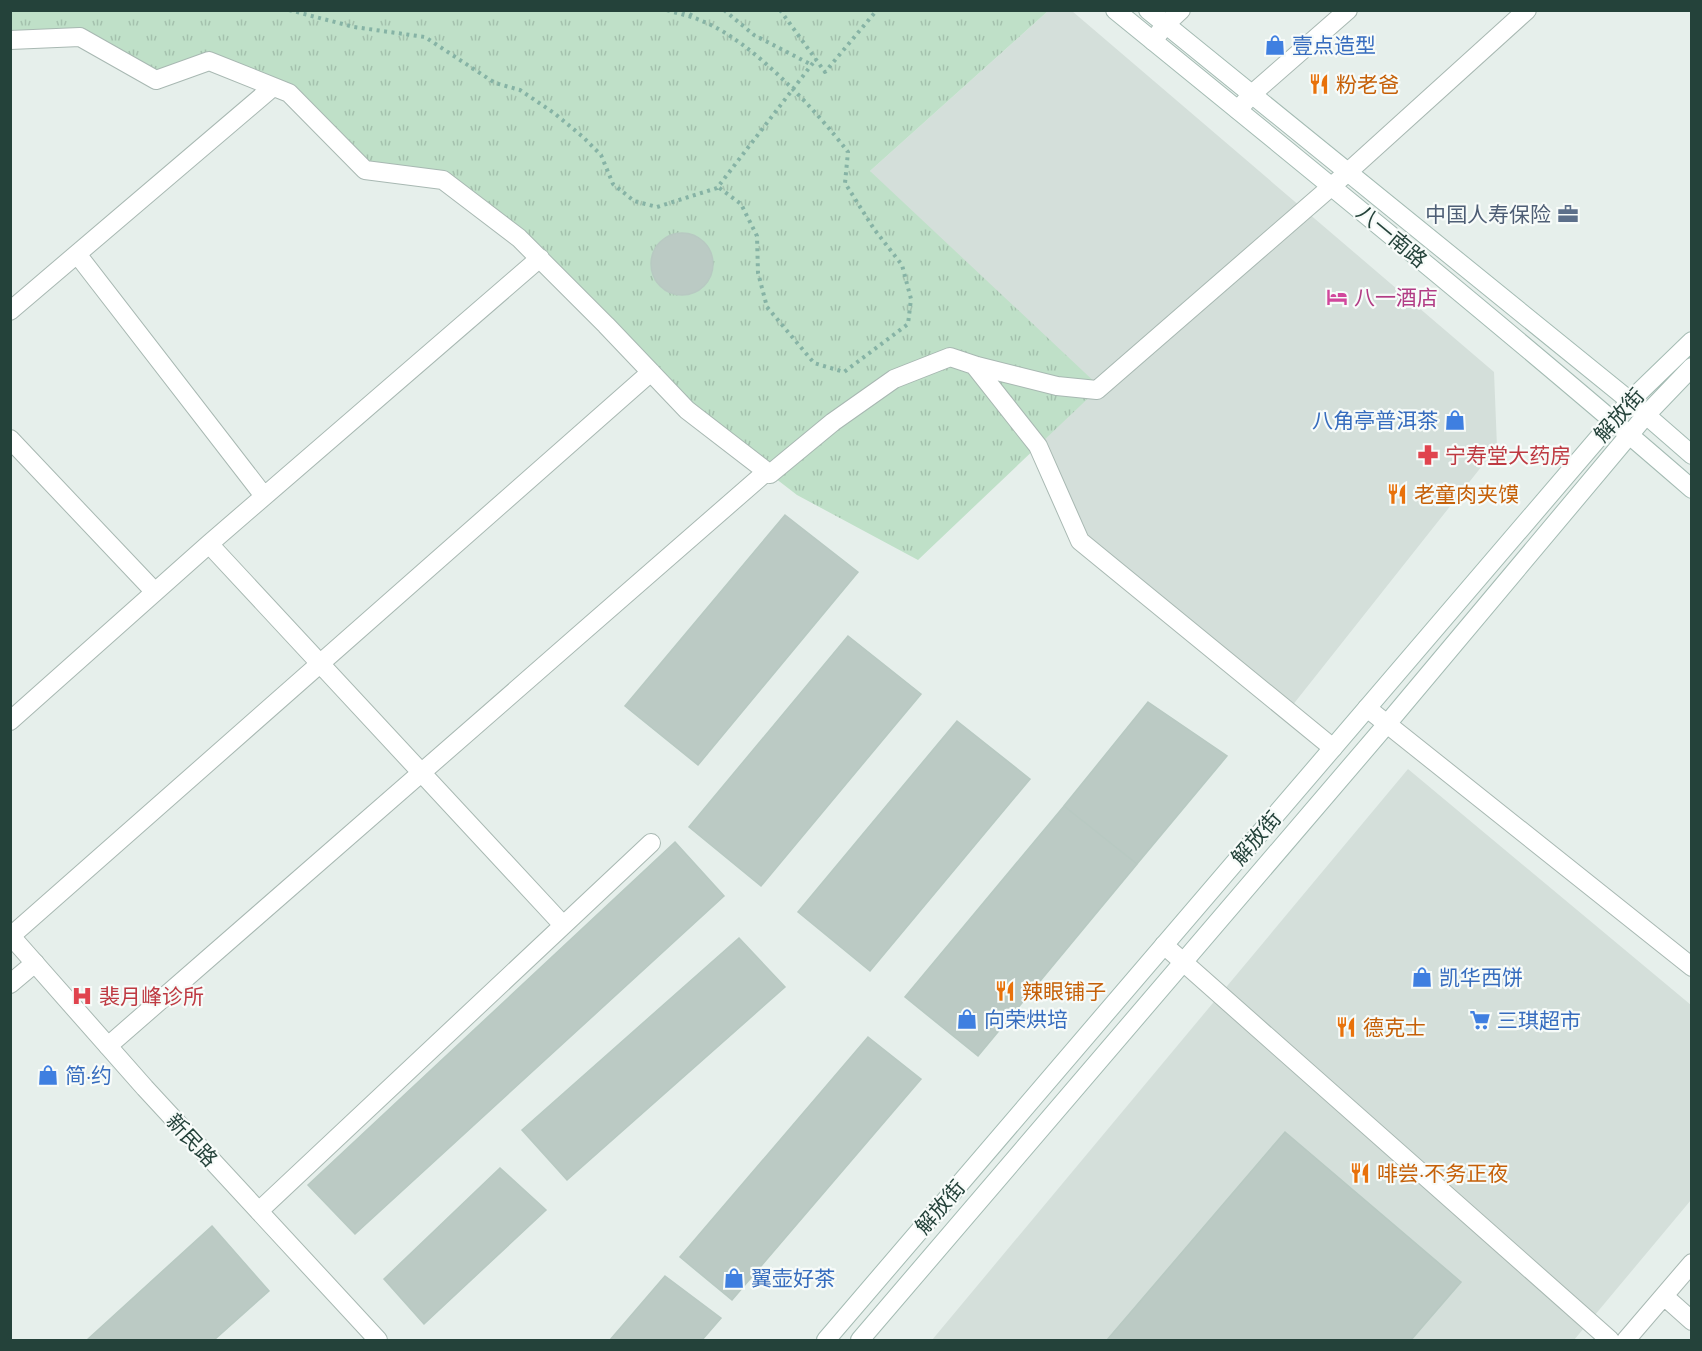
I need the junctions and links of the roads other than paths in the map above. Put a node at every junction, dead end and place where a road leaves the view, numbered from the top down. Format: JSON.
{"nodes":[{"id":1,"x":1115,"y":10,"type":"edge"},
{"id":2,"x":1148,"y":10,"type":"edge"},
{"id":3,"x":1181,"y":10,"type":"edge"},
{"id":4,"x":1348,"y":10,"type":"edge"},
{"id":5,"x":1527,"y":10,"type":"edge"},
{"id":6,"x":1165,"y":25,"type":"junction"},
{"id":7,"x":10,"y":40,"type":"edge"},
{"id":8,"x":1153,"y":41,"type":"junction"},
{"id":9,"x":273,"y":87,"type":"junction"},
{"id":10,"x":1252,"y":94,"type":"junction"},
{"id":11,"x":1238,"y":110,"type":"junction"},
{"id":12,"x":1348,"y":172,"type":"junction"},
{"id":13,"x":1332,"y":186,"type":"junction"},
{"id":14,"x":77,"y":254,"type":"junction"},
{"id":15,"x":540,"y":258,"type":"junction"},
{"id":16,"x":10,"y":311,"type":"edge"},
{"id":17,"x":1692,"y":341,"type":"edge"},
{"id":18,"x":974,"y":365,"type":"junction"},
{"id":19,"x":1692,"y":367,"type":"edge"},
{"id":20,"x":651,"y":372,"type":"junction"},
{"id":21,"x":1630,"y":401,"type":"junction"},
{"id":22,"x":1646,"y":414,"type":"junction"},
{"id":23,"x":1614,"y":420,"type":"junction"},
{"id":24,"x":1629,"y":435,"type":"junction"},
{"id":25,"x":10,"y":439,"type":"edge"},
{"id":26,"x":1692,"y":455,"type":"edge"},
{"id":27,"x":766,"y":472,"type":"junction"},
{"id":28,"x":1692,"y":489,"type":"edge"},
{"id":29,"x":264,"y":496,"type":"junction"},
{"id":30,"x":209,"y":544,"type":"junction"},
{"id":31,"x":155,"y":592,"type":"junction"},
{"id":32,"x":321,"y":664,"type":"junction"},
{"id":33,"x":1367,"y":708,"type":"junction"},
{"id":34,"x":10,"y":721,"type":"edge"},
{"id":35,"x":1388,"y":724,"type":"junction"},
{"id":36,"x":1333,"y":748,"type":"junction"},
{"id":37,"x":422,"y":774,"type":"junction"},
{"id":38,"x":651,"y":843,"type":"dead end"},
{"id":39,"x":563,"y":925,"type":"junction"},
{"id":40,"x":11,"y":935,"type":"edge"},
{"id":41,"x":1164,"y":945,"type":"junction"},
{"id":42,"x":35,"y":963,"type":"junction"},
{"id":43,"x":1183,"y":963,"type":"junction"},
{"id":44,"x":1692,"y":967,"type":"edge"},
{"id":45,"x":10,"y":984,"type":"edge"},
{"id":46,"x":108,"y":1047,"type":"junction"},
{"id":47,"x":259,"y":1211,"type":"junction"},
{"id":48,"x":1692,"y":1263,"type":"edge"},
{"id":49,"x":1664,"y":1296,"type":"junction"},
{"id":50,"x":1692,"y":1321,"type":"edge"},
{"id":51,"x":378,"y":1341,"type":"edge"},
{"id":52,"x":826,"y":1341,"type":"edge"},
{"id":53,"x":860,"y":1341,"type":"edge"},
{"id":54,"x":1611,"y":1341,"type":"edge"},
{"id":55,"x":1626,"y":1341,"type":"edge"}],
"edges":[{"from":1,"to":8,"type":"street","name":"八一南路"},
{"from":2,"to":6,"type":"street","name":"八一南路"},
{"from":3,"to":6,"type":"street"},
{"from":4,"to":10,"type":"street"},
{"from":5,"to":12,"type":"street"},
{"from":6,"to":8,"type":"street"},
{"from":6,"to":10,"type":"street","name":"八一南路"},
{"from":7,"to":9,"type":"street"},
{"from":8,"to":11,"type":"street","name":"八一南路"},
{"from":9,"to":14,"type":"street"},
{"from":9,"to":15,"type":"street"},
{"from":10,"to":11,"type":"street"},
{"from":10,"to":12,"type":"street","name":"八一南路"},
{"from":11,"to":13,"type":"street","name":"八一南路"},
{"from":12,"to":13,"type":"street"},
{"from":12,"to":21,"type":"street","name":"八一南路"},
{"from":13,"to":18,"type":"street"},
{"from":13,"to":23,"type":"street","name":"八一南路"},
{"from":14,"to":16,"type":"street"},
{"from":14,"to":29,"type":"street"},
{"from":15,"to":20,"type":"street"},
{"from":15,"to":29,"type":"street"},
{"from":17,"to":21,"type":"street","name":"解放街"},
{"from":18,"to":27,"type":"street"},
{"from":18,"to":36,"type":"street"},
{"from":19,"to":22,"type":"street"},
{"from":20,"to":27,"type":"street"},
{"from":20,"to":32,"type":"street"},
{"from":21,"to":22,"type":"street","name":"八一南路"},
{"from":21,"to":23,"type":"street","name":"解放街"},
{"from":22,"to":24,"type":"street"},
{"from":22,"to":26,"type":"street","name":"八一南路"},
{"from":23,"to":24,"type":"street","name":"八一南路"},
{"from":23,"to":33,"type":"street","name":"解放街"},
{"from":24,"to":28,"type":"street","name":"八一南路"},
{"from":24,"to":35,"type":"street"},
{"from":25,"to":31,"type":"street"},
{"from":27,"to":37,"type":"street"},
{"from":29,"to":30,"type":"street"},
{"from":30,"to":31,"type":"street"},
{"from":30,"to":32,"type":"street"},
{"from":31,"to":34,"type":"street"},
{"from":32,"to":37,"type":"street"},
{"from":32,"to":40,"type":"street"},
{"from":33,"to":35,"type":"street"},
{"from":33,"to":36,"type":"street","name":"解放街"},
{"from":35,"to":43,"type":"street"},
{"from":35,"to":44,"type":"street"},
{"from":36,"to":41,"type":"street","name":"解放街"},
{"from":37,"to":39,"type":"street"},
{"from":37,"to":46,"type":"street"},
{"from":38,"to":39,"type":"street"},
{"from":39,"to":47,"type":"street"},
{"from":40,"to":42,"type":"street","name":"新民路"},
{"from":41,"to":43,"type":"street"},
{"from":41,"to":52,"type":"street","name":"解放街"},
{"from":42,"to":45,"type":"street"},
{"from":42,"to":46,"type":"street","name":"新民路"},
{"from":43,"to":53,"type":"street"},
{"from":43,"to":54,"type":"street"},
{"from":46,"to":47,"type":"street","name":"新民路"},
{"from":47,"to":51,"type":"street","name":"新民路"},
{"from":48,"to":49,"type":"street"},
{"from":49,"to":50,"type":"street"},
{"from":49,"to":55,"type":"street"}]}
